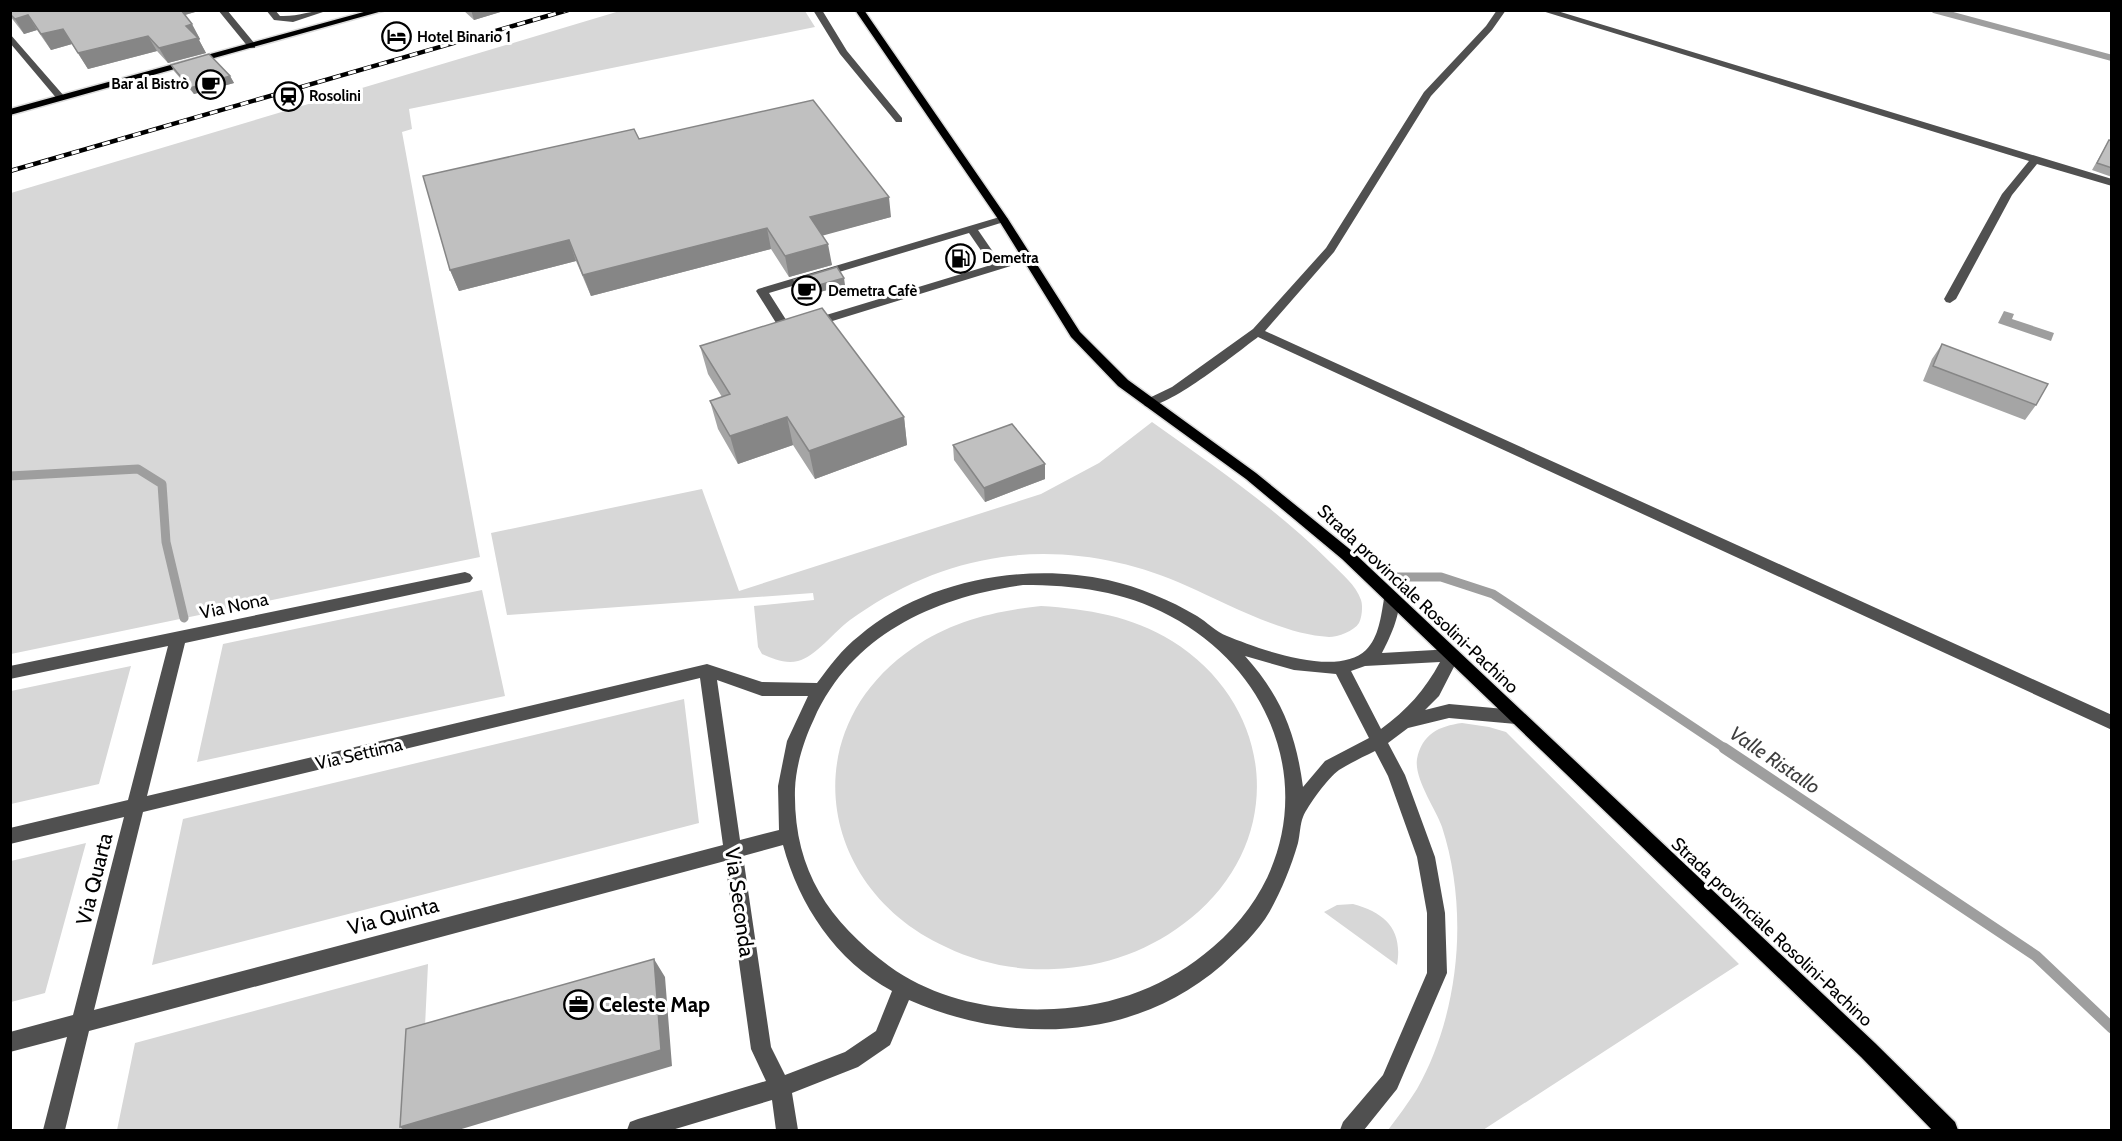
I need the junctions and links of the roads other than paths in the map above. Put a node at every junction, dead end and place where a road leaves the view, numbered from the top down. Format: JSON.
{"nodes":[{"id":1,"x":222,"y":10,"type":"edge"},
{"id":2,"x":270,"y":10,"type":"edge"},
{"id":3,"x":325,"y":10,"type":"edge"},
{"id":4,"x":382,"y":10,"type":"edge"},
{"id":5,"x":817,"y":10,"type":"edge"},
{"id":6,"x":859,"y":10,"type":"edge"},
{"id":7,"x":1502,"y":10,"type":"edge"},
{"id":8,"x":1543,"y":10,"type":"edge"},
{"id":9,"x":292,"y":19,"type":"junction"},
{"id":10,"x":312,"y":29,"type":"junction"},
{"id":11,"x":10,"y":37,"type":"edge"},
{"id":12,"x":252,"y":46,"type":"junction"},
{"id":13,"x":61,"y":98,"type":"junction"},
{"id":14,"x":10,"y":112,"type":"edge"},
{"id":15,"x":899,"y":120,"type":"dead end"},
{"id":16,"x":2036,"y":160,"type":"junction"},
{"id":17,"x":2112,"y":183,"type":"edge"},
{"id":18,"x":1003,"y":219,"type":"junction"},
{"id":19,"x":971,"y":228,"type":"junction"},
{"id":20,"x":1026,"y":258,"type":"junction"},
{"id":21,"x":998,"y":267,"type":"junction"},
{"id":22,"x":1950,"y":299,"type":"dead end"},
{"id":23,"x":1257,"y":332,"type":"junction"},
{"id":24,"x":1150,"y":403,"type":"junction"},
{"id":25,"x":465,"y":578,"type":"dead end"},
{"id":26,"x":1392,"y":599,"type":"junction"},
{"id":27,"x":178,"y":638,"type":"junction"},
{"id":28,"x":1221,"y":640,"type":"junction"},
{"id":29,"x":1452,"y":655,"type":"junction"},
{"id":30,"x":1365,"y":660,"type":"junction"},
{"id":31,"x":1341,"y":667,"type":"junction"},
{"id":32,"x":707,"y":670,"type":"junction"},
{"id":33,"x":10,"y":673,"type":"edge"},
{"id":34,"x":818,"y":690,"type":"junction"},
{"id":35,"x":1516,"y":717,"type":"junction"},
{"id":36,"x":1403,"y":722,"type":"junction"},
{"id":37,"x":2112,"y":723,"type":"edge"},
{"id":38,"x":1378,"y":741,"type":"junction"},
{"id":39,"x":136,"y":807,"type":"junction"},
{"id":40,"x":1296,"y":812,"type":"junction"},
{"id":41,"x":10,"y":836,"type":"edge"},
{"id":42,"x":787,"y":836,"type":"junction"},
{"id":43,"x":733,"y":850,"type":"junction"},
{"id":44,"x":904,"y":987,"type":"junction"},
{"id":45,"x":81,"y":1023,"type":"junction"},
{"id":46,"x":10,"y":1042,"type":"edge"},
{"id":47,"x":780,"y":1087,"type":"junction"},
{"id":48,"x":54,"y":1131,"type":"edge"},
{"id":49,"x":638,"y":1131,"type":"edge"},
{"id":50,"x":788,"y":1131,"type":"edge"},
{"id":51,"x":1351,"y":1131,"type":"edge"},
{"id":52,"x":1947,"y":1131,"type":"edge"}],
"edges":[{"from":1,"to":12,"type":"street"},
{"from":2,"to":9,"type":"street"},
{"from":3,"to":9,"type":"street"},
{"from":4,"to":10,"type":"main road"},
{"from":5,"to":15,"type":"street"},
{"from":6,"to":18,"type":"main road","name":"Strada provinciale Rosolini-Pachino"},
{"from":7,"to":23,"type":"street"},
{"from":8,"to":16,"type":"street"},
{"from":9,"to":10,"type":"street"},
{"from":10,"to":12,"type":"main road"},
{"from":11,"to":13,"type":"street"},
{"from":12,"to":13,"type":"main road"},
{"from":13,"to":14,"type":"main road"},
{"from":16,"to":17,"type":"street"},
{"from":16,"to":22,"type":"street"},
{"from":18,"to":19,"type":"street"},
{"from":18,"to":20,"type":"main road","name":"Strada provinciale Rosolini-Pachino"},
{"from":19,"to":21,"type":"street"},
{"from":19,"to":21,"type":"street"},
{"from":20,"to":21,"type":"street"},
{"from":20,"to":24,"type":"main road","name":"Strada provinciale Rosolini-Pachino"},
{"from":23,"to":24,"type":"street"},
{"from":23,"to":37,"type":"street"},
{"from":24,"to":26,"type":"main road","name":"Strada provinciale Rosolini-Pachino"},
{"from":25,"to":27,"type":"street","name":"Via Nona"},
{"from":26,"to":29,"type":"main road","name":"Strada provinciale Rosolini-Pachino"},
{"from":26,"to":30,"type":"street"},
{"from":27,"to":33,"type":"street","name":"Via Nona"},
{"from":27,"to":39,"type":"street","name":"Via Quarta"},
{"from":28,"to":31,"type":"street"},
{"from":28,"to":34,"type":"street"},
{"from":28,"to":40,"type":"street"},
{"from":29,"to":30,"type":"street"},
{"from":29,"to":35,"type":"main road","name":"Strada provinciale Rosolini-Pachino"},
{"from":29,"to":36,"type":"street"},
{"from":30,"to":31,"type":"street"},
{"from":31,"to":38,"type":"street"},
{"from":32,"to":34,"type":"street"},
{"from":32,"to":39,"type":"street","name":"Via Settima"},
{"from":32,"to":43,"type":"street","name":"Via Seconda"},
{"from":34,"to":42,"type":"street"},
{"from":35,"to":36,"type":"street"},
{"from":35,"to":52,"type":"main road","name":"Strada provinciale Rosolini-Pachino"},
{"from":36,"to":38,"type":"street"},
{"from":38,"to":40,"type":"street"},
{"from":38,"to":51,"type":"street"},
{"from":39,"to":41,"type":"street","name":"Via Settima"},
{"from":39,"to":45,"type":"street","name":"Via Quarta"},
{"from":40,"to":44,"type":"street"},
{"from":42,"to":43,"type":"street","name":"Via Quinta"},
{"from":42,"to":44,"type":"street"},
{"from":43,"to":45,"type":"street","name":"Via Quinta"},
{"from":43,"to":47,"type":"street","name":"Via Seconda"},
{"from":44,"to":47,"type":"street"},
{"from":45,"to":46,"type":"street","name":"Via Quinta"},
{"from":45,"to":48,"type":"street","name":"Via Quarta"},
{"from":47,"to":49,"type":"street"},
{"from":47,"to":50,"type":"street","name":"Via Seconda"}]}
